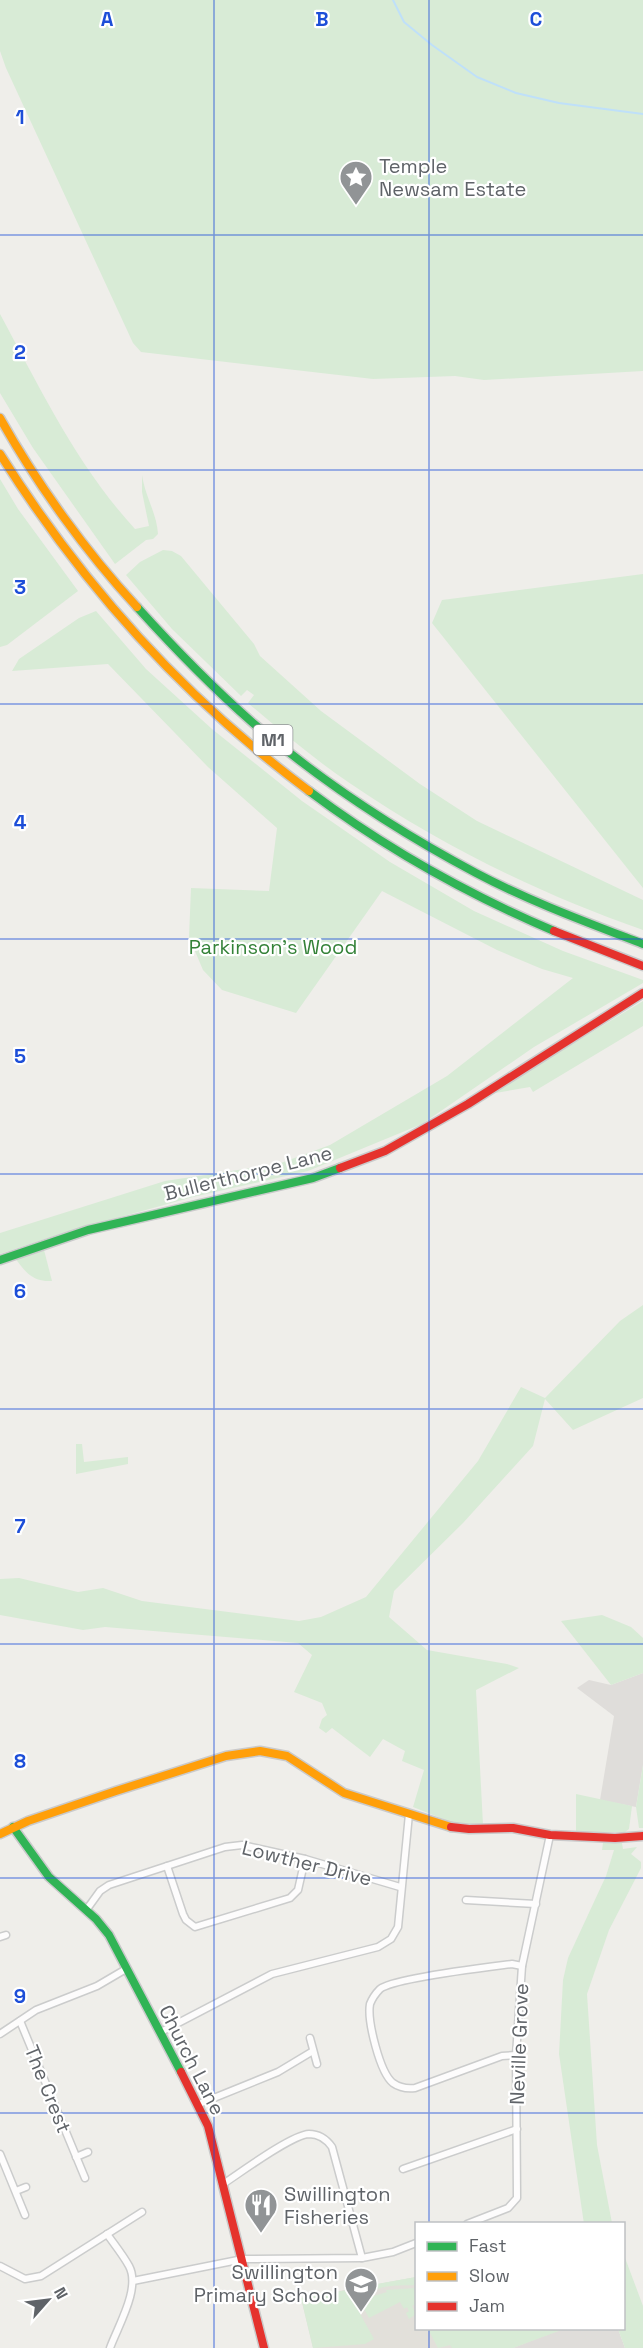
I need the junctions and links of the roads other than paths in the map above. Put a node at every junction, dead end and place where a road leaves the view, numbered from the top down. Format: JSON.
{"nodes":[{"id":1,"x":0,"y":418,"type":"edge"},
{"id":2,"x":0,"y":454,"type":"edge"},
{"id":3,"x":643,"y":944,"type":"edge"},
{"id":4,"x":643,"y":966,"type":"edge"},
{"id":5,"x":641,"y":994,"type":"edge"},
{"id":6,"x":0,"y":1260,"type":"edge"},
{"id":7,"x":409,"y":1814,"type":"junction"},
{"id":8,"x":13,"y":1827,"type":"junction"},
{"id":9,"x":0,"y":1834,"type":"edge"},
{"id":10,"x":550,"y":1836,"type":"junction"},
{"id":11,"x":643,"y":1836,"type":"edge"},
{"id":12,"x":304,"y":1859,"type":"junction"},
{"id":13,"x":167,"y":1866,"type":"junction"},
{"id":14,"x":400,"y":1887,"type":"junction"},
{"id":15,"x":466,"y":1900,"type":"dead end"},
{"id":16,"x":536,"y":1904,"type":"junction"},
{"id":17,"x":87,"y":1909,"type":"junction"},
{"id":18,"x":522,"y":1966,"type":"junction"},
{"id":19,"x":126,"y":1969,"type":"junction"},
{"id":20,"x":20,"y":2021,"type":"junction"},
{"id":21,"x":2,"y":2029,"type":"edge"},
{"id":22,"x":161,"y":2032,"type":"junction"},
{"id":23,"x":310,"y":2038,"type":"dead end"},
{"id":24,"x":313,"y":2051,"type":"junction"},
{"id":25,"x":516,"y":2055,"type":"junction"},
{"id":26,"x":317,"y":2064,"type":"dead end"},
{"id":27,"x":199,"y":2104,"type":"junction"},
{"id":28,"x":517,"y":2129,"type":"junction"},
{"id":29,"x":88,"y":2152,"type":"dead end"},
{"id":30,"x":0,"y":2154,"type":"edge"},
{"id":31,"x":76,"y":2157,"type":"junction"},
{"id":32,"x":404,"y":2169,"type":"dead end"},
{"id":33,"x":85,"y":2178,"type":"dead end"},
{"id":34,"x":223,"y":2184,"type":"junction"},
{"id":35,"x":26,"y":2187,"type":"dead end"},
{"id":36,"x":15,"y":2191,"type":"junction"},
{"id":37,"x":142,"y":2212,"type":"dead end"},
{"id":38,"x":25,"y":2215,"type":"dead end"},
{"id":39,"x":470,"y":2222,"type":"edge"},
{"id":40,"x":107,"y":2234,"type":"junction"},
{"id":41,"x":415,"y":2244,"type":"edge"},
{"id":42,"x":362,"y":2258,"type":"junction"},
{"id":43,"x":243,"y":2259,"type":"junction"},
{"id":44,"x":0,"y":2266,"type":"edge"},
{"id":45,"x":133,"y":2281,"type":"junction"},
{"id":46,"x":113,"y":2347,"type":"edge"},
{"id":47,"x":264,"y":2348,"type":"edge"}],
"edges":[{"from":1,"to":3,"type":"main road","number":"M1"},
{"from":2,"to":4,"type":"main road","number":"M1"},
{"from":5,"to":6,"type":"main road","name":"Bullerthorpe Lane"},
{"from":7,"to":8,"type":"main road"},
{"from":7,"to":10,"type":"main road"},
{"from":7,"to":14,"type":"street"},
{"from":8,"to":9,"type":"main road"},
{"from":8,"to":17,"type":"main road","name":"Church Lane"},
{"from":10,"to":11,"type":"main road"},
{"from":10,"to":16,"type":"street","name":"Neville Grove"},
{"from":12,"to":13,"type":"street","name":"Lowther Drive"},
{"from":12,"to":13,"type":"street"},
{"from":12,"to":14,"type":"street","name":"Lowther Drive"},
{"from":13,"to":17,"type":"street","name":"Lowther Drive"},
{"from":14,"to":22,"type":"street"},
{"from":15,"to":16,"type":"street"},
{"from":16,"to":18,"type":"street","name":"Neville Grove"},
{"from":17,"to":19,"type":"main road","name":"Church Lane"},
{"from":18,"to":25,"type":"street","name":"Neville Grove"},
{"from":18,"to":25,"type":"street"},
{"from":19,"to":20,"type":"street"},
{"from":19,"to":22,"type":"main road","name":"Church Lane"},
{"from":20,"to":21,"type":"street"},
{"from":20,"to":31,"type":"street","name":"The Crest"},
{"from":22,"to":27,"type":"main road","name":"Church Lane"},
{"from":23,"to":24,"type":"street"},
{"from":24,"to":26,"type":"street"},
{"from":24,"to":27,"type":"street"},
{"from":25,"to":28,"type":"street","name":"Neville Grove"},
{"from":27,"to":34,"type":"main road","name":"Church Lane"},
{"from":28,"to":32,"type":"street"},
{"from":28,"to":39,"type":"street","name":"Neville Grove"},
{"from":29,"to":31,"type":"street","name":"The Crest"},
{"from":30,"to":36,"type":"street"},
{"from":31,"to":33,"type":"street","name":"The Crest"},
{"from":34,"to":42,"type":"street"},
{"from":34,"to":43,"type":"main road","name":"Church Lane"},
{"from":35,"to":36,"type":"street"},
{"from":36,"to":38,"type":"street"},
{"from":37,"to":40,"type":"street"},
{"from":40,"to":44,"type":"street"},
{"from":40,"to":45,"type":"street"},
{"from":41,"to":42,"type":"street"},
{"from":42,"to":43,"type":"street"},
{"from":43,"to":45,"type":"street"},
{"from":43,"to":47,"type":"main road","name":"Church Lane"},
{"from":45,"to":46,"type":"street"}]}
